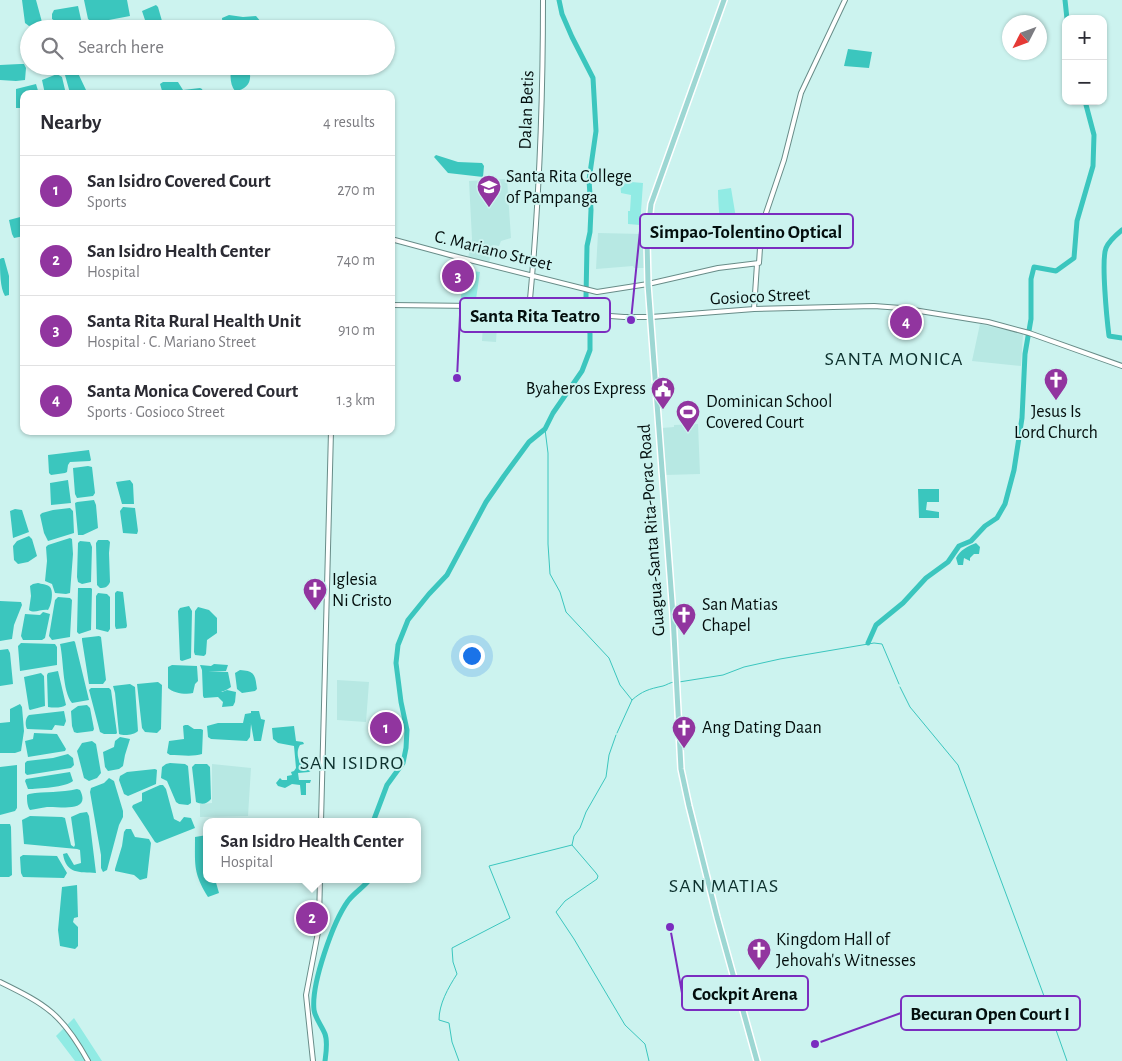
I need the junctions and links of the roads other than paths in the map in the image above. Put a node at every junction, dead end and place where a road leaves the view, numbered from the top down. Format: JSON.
{"nodes":[{"id":1,"x":543,"y":0,"type":"edge"},
{"id":2,"x":724,"y":0,"type":"edge"},
{"id":3,"x":845,"y":0,"type":"edge"},
{"id":4,"x":395,"y":240,"type":"edge"},
{"id":5,"x":756,"y":264,"type":"junction"},
{"id":6,"x":532,"y":275,"type":"junction"},
{"id":7,"x":648,"y":284,"type":"junction"},
{"id":8,"x":395,"y":305,"type":"edge"},
{"id":9,"x":754,"y":309,"type":"junction"},
{"id":10,"x":529,"y":310,"type":"junction"},
{"id":11,"x":651,"y":317,"type":"junction"},
{"id":12,"x":1122,"y":366,"type":"edge"},
{"id":13,"x":331,"y":435,"type":"edge"},
{"id":14,"x":321,"y":818,"type":"edge"},
{"id":15,"x":320,"y":883,"type":"edge"},
{"id":16,"x":0,"y":982,"type":"edge"},
{"id":17,"x":88,"y":1061,"type":"edge"},
{"id":18,"x":314,"y":1061,"type":"edge"},
{"id":19,"x":757,"y":1061,"type":"edge"}],
"edges":[{"from":1,"to":6,"type":"street","name":"Dalan Betis"},
{"from":2,"to":7,"type":"main road","name":"Guagua-Santa Rita-Porac Road"},
{"from":3,"to":5,"type":"street"},
{"from":4,"to":6,"type":"street","name":"C. Mariano Street"},
{"from":5,"to":7,"type":"street","name":"C. Mariano Street"},
{"from":5,"to":9,"type":"street"},
{"from":6,"to":7,"type":"street","name":"C. Mariano Street"},
{"from":6,"to":10,"type":"street","name":"Dalan Betis"},
{"from":7,"to":11,"type":"main road","name":"Guagua-Santa Rita-Porac Road"},
{"from":8,"to":10,"type":"street","name":"Gosioco Street"},
{"from":9,"to":11,"type":"street","name":"Gosioco Street"},
{"from":9,"to":12,"type":"street","name":"Gosioco Street"},
{"from":10,"to":11,"type":"street","name":"Gosioco Street"},
{"from":11,"to":19,"type":"main road","name":"Guagua-Santa Rita-Porac Road"},
{"from":13,"to":14,"type":"street"},
{"from":15,"to":18,"type":"street"},
{"from":16,"to":17,"type":"street"}]}
